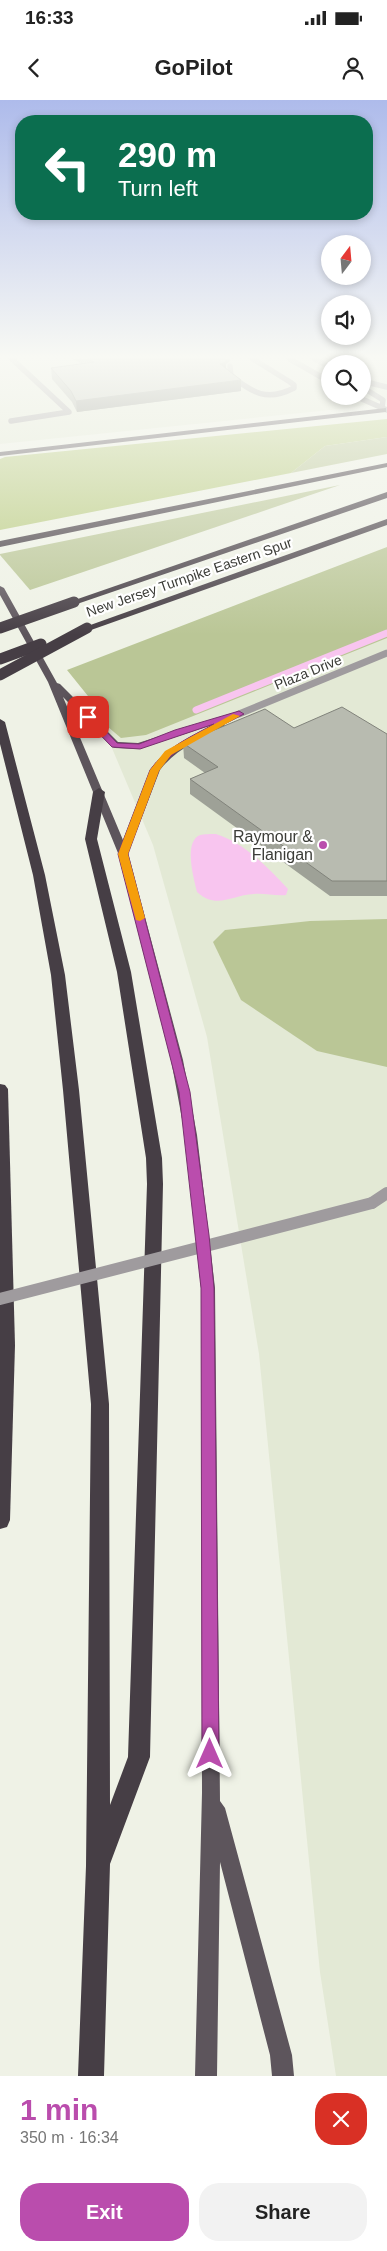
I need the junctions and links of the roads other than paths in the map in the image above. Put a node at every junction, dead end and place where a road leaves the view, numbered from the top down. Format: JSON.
{"nodes":[{"id":1,"x":24,"y":451,"type":"edge"},
{"id":2,"x":0,"y":454,"type":"edge"},
{"id":3,"x":387,"y":465,"type":"edge"},
{"id":4,"x":387,"y":495,"type":"edge"},
{"id":5,"x":387,"y":522,"type":"edge"},
{"id":6,"x":0,"y":544,"type":"edge"},
{"id":7,"x":0,"y":588,"type":"edge"},
{"id":8,"x":0,"y":628,"type":"edge"},
{"id":9,"x":87,"y":628,"type":"junction"},
{"id":10,"x":387,"y":653,"type":"edge"},
{"id":11,"x":0,"y":659,"type":"edge"},
{"id":12,"x":0,"y":674,"type":"edge"},
{"id":13,"x":52,"y":682,"type":"junction"},
{"id":14,"x":239,"y":714,"type":"junction"},
{"id":15,"x":0,"y":722,"type":"edge"},
{"id":16,"x":99,"y":792,"type":"junction"},
{"id":17,"x":123,"y":854,"type":"junction"},
{"id":18,"x":0,"y":1089,"type":"edge"},
{"id":19,"x":387,"y":1194,"type":"edge"},
{"id":20,"x":387,"y":1200,"type":"edge"},
{"id":21,"x":372,"y":1203,"type":"junction"},
{"id":22,"x":0,"y":1300,"type":"edge"},
{"id":23,"x":0,"y":1520,"type":"edge"},
{"id":24,"x":211,"y":1794,"type":"junction"},
{"id":25,"x":98,"y":1866,"type":"junction"},
{"id":26,"x":91,"y":2076,"type":"edge"},
{"id":27,"x":206,"y":2076,"type":"edge"},
{"id":28,"x":283,"y":2076,"type":"edge"}],
"edges":[{"from":1,"to":2,"type":"main road"},
{"from":3,"to":6,"type":"highway"},
{"from":4,"to":8,"type":"highway","name":"New Jersey Turnpike Eastern Spur","bridge":true},
{"from":5,"to":9,"type":"highway","name":"New Jersey Turnpike Eastern Spur"},
{"from":7,"to":13,"type":"main road"},
{"from":9,"to":11,"type":"highway","name":"New Jersey Turnpike Eastern Spur","bridge":true},
{"from":9,"to":12,"type":"highway","bridge":true},
{"from":10,"to":14,"type":"street","name":"Plaza Drive"},
{"from":13,"to":14,"type":"main road"},
{"from":13,"to":16,"type":"main road"},
{"from":14,"to":17,"type":"main road"},
{"from":15,"to":25,"type":"highway"},
{"from":16,"to":17,"type":"main road"},
{"from":16,"to":25,"type":"highway"},
{"from":17,"to":24,"type":"main road"},
{"from":18,"to":23,"type":"highway"},
{"from":19,"to":21,"type":"street"},
{"from":20,"to":21,"type":"street"},
{"from":21,"to":22,"type":"street","bridge":true},
{"from":24,"to":27,"type":"main road"},
{"from":24,"to":28,"type":"main road"},
{"from":25,"to":26,"type":"highway"}]}
